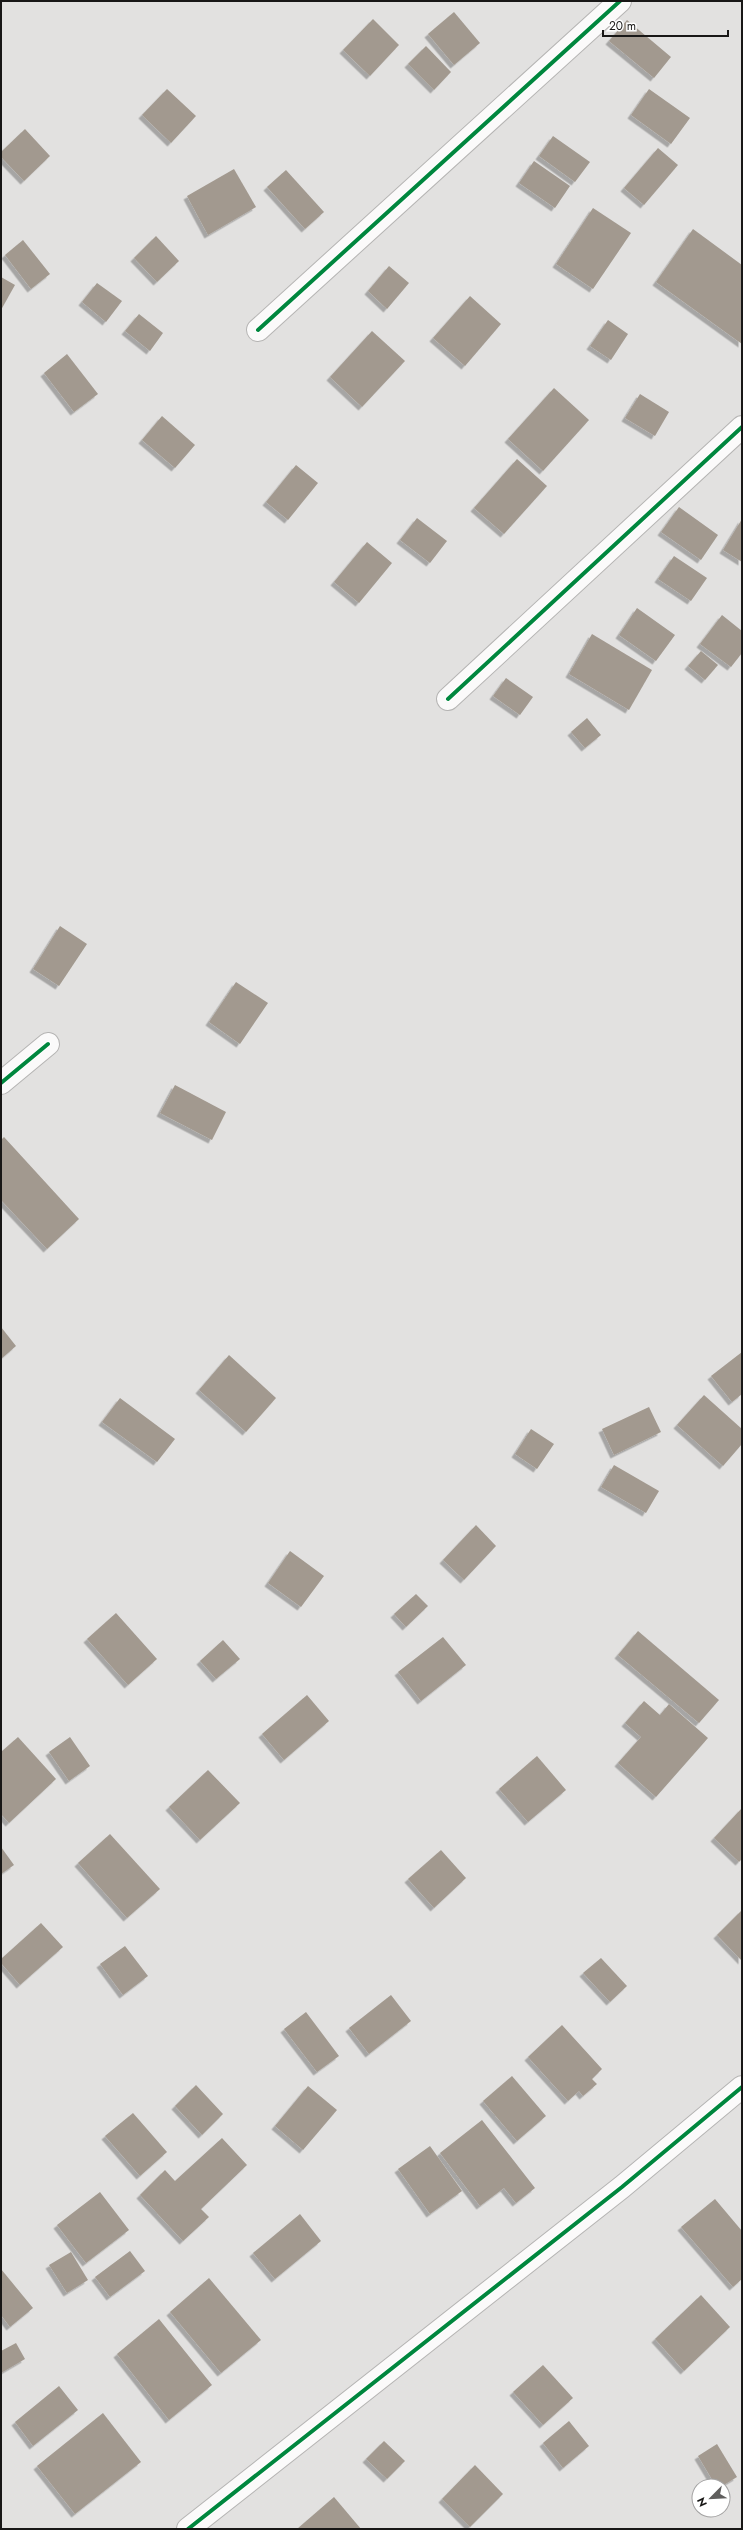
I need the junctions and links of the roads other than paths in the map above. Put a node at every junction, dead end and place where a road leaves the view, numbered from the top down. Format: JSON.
{"nodes":[{"id":1,"x":620,"y":1,"type":"edge"},
{"id":2,"x":258,"y":330,"type":"dead end"},
{"id":3,"x":742,"y":426,"type":"edge"},
{"id":4,"x":448,"y":699,"type":"dead end"},
{"id":5,"x":48,"y":1044,"type":"dead end"},
{"id":6,"x":1,"y":1083,"type":"edge"},
{"id":7,"x":742,"y":2087,"type":"edge"},
{"id":8,"x":188,"y":2529,"type":"edge"}],
"edges":[{"from":1,"to":2,"type":"street"},
{"from":3,"to":4,"type":"street"},
{"from":5,"to":6,"type":"street"},
{"from":7,"to":8,"type":"street"}]}
